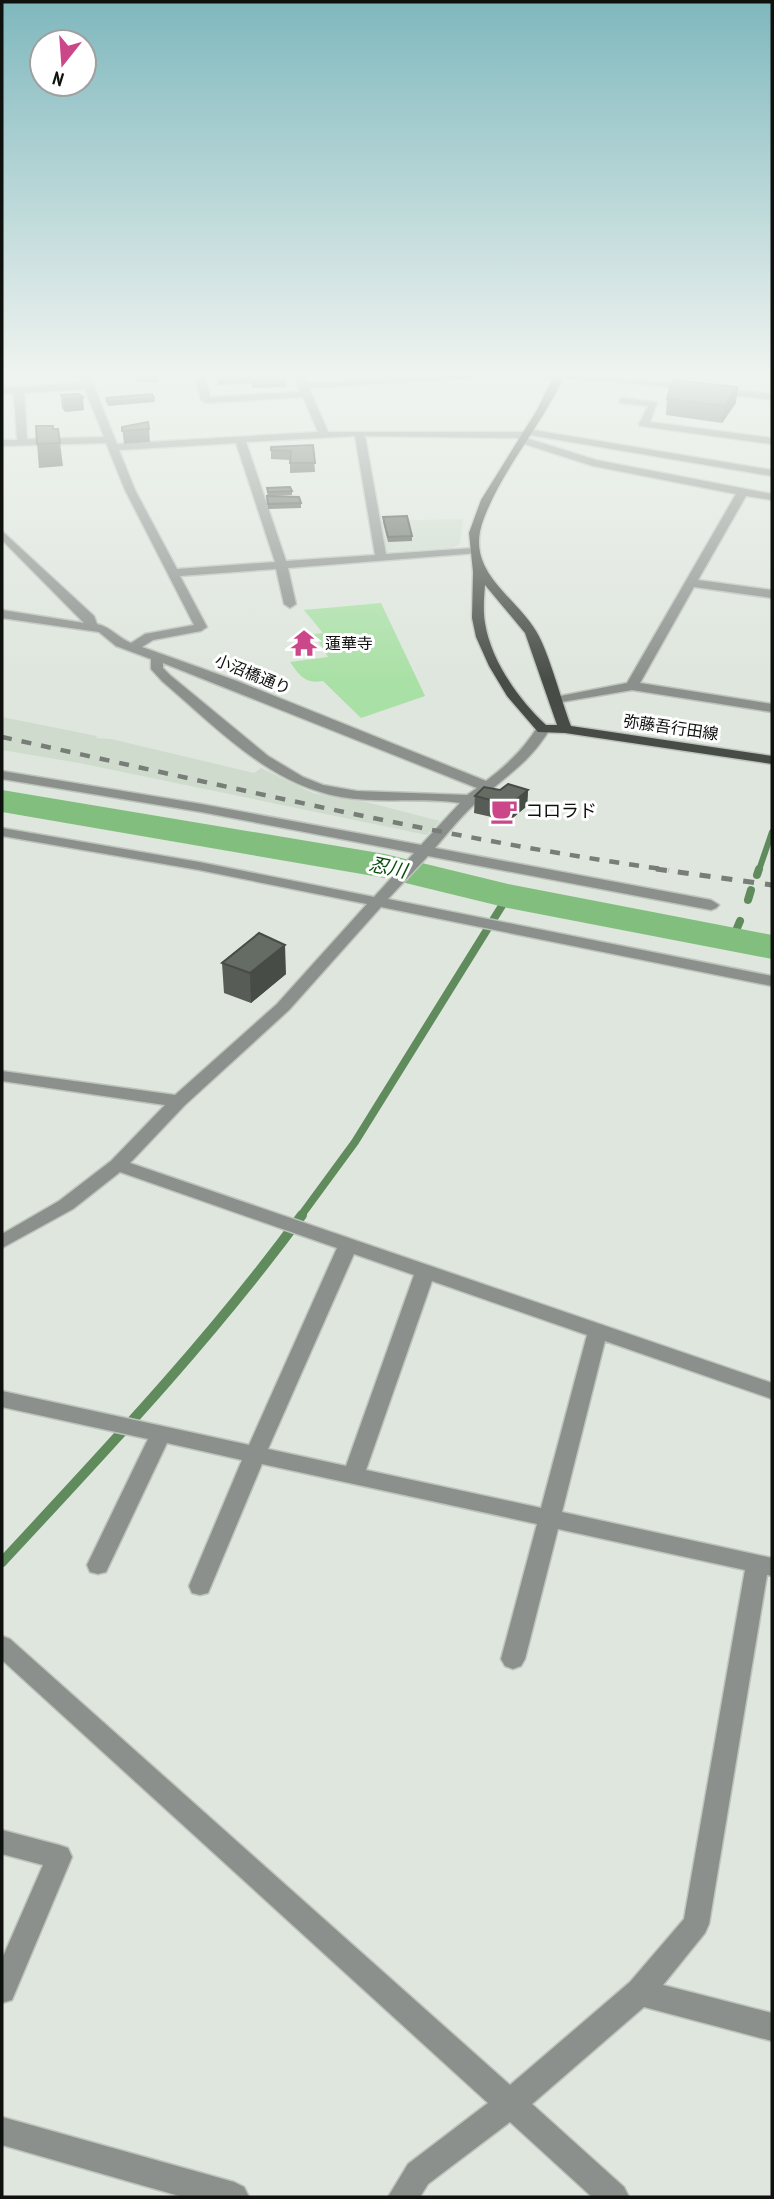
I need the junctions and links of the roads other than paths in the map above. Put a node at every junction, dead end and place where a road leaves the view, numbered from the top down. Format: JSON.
{"nodes":[{"id":1,"x":124,"y":477,"type":"edge"},
{"id":2,"x":252,"y":477,"type":"edge"},
{"id":3,"x":367,"y":477,"type":"edge"},
{"id":4,"x":502,"y":477,"type":"edge"},
{"id":5,"x":655,"y":477,"type":"edge"},
{"id":6,"x":743,"y":491,"type":"junction"},
{"id":7,"x":772,"y":497,"type":"edge"},
{"id":8,"x":2,"y":534,"type":"edge"},
{"id":9,"x":474,"y":551,"type":"junction"},
{"id":10,"x":381,"y":556,"type":"junction"},
{"id":11,"x":281,"y":564,"type":"junction"},
{"id":12,"x":479,"y":571,"type":"junction"},
{"id":13,"x":172,"y":573,"type":"junction"},
{"id":14,"x":693,"y":583,"type":"junction"},
{"id":15,"x":772,"y":594,"type":"edge"},
{"id":16,"x":290,"y":604,"type":"dead end"},
{"id":17,"x":2,"y":614,"type":"edge"},
{"id":18,"x":91,"y":626,"type":"junction"},
{"id":19,"x":132,"y":647,"type":"junction"},
{"id":20,"x":157,"y":655,"type":"junction"},
{"id":21,"x":632,"y":687,"type":"junction"},
{"id":22,"x":555,"y":701,"type":"junction"},
{"id":23,"x":772,"y":708,"type":"edge"},
{"id":24,"x":543,"y":729,"type":"junction"},
{"id":25,"x":565,"y":729,"type":"junction"},
{"id":26,"x":772,"y":760,"type":"edge"},
{"id":27,"x":2,"y":775,"type":"edge"},
{"id":28,"x":487,"y":787,"type":"junction"},
{"id":29,"x":470,"y":800,"type":"junction"},
{"id":30,"x":2,"y":832,"type":"edge"},
{"id":31,"x":422,"y":851,"type":"junction"},
{"id":32,"x":378,"y":900,"type":"junction"},
{"id":33,"x":711,"y":905,"type":"dead end"},
{"id":34,"x":772,"y":981,"type":"edge"},
{"id":35,"x":2,"y":1076,"type":"edge"},
{"id":36,"x":179,"y":1101,"type":"junction"},
{"id":37,"x":117,"y":1165,"type":"junction"},
{"id":38,"x":2,"y":1242,"type":"edge"},
{"id":39,"x":348,"y":1245,"type":"junction"},
{"id":40,"x":425,"y":1272,"type":"junction"},
{"id":41,"x":598,"y":1330,"type":"junction"},
{"id":42,"x":772,"y":1391,"type":"edge"},
{"id":43,"x":2,"y":1399,"type":"edge"},
{"id":44,"x":161,"y":1434,"type":"junction"},
{"id":45,"x":255,"y":1455,"type":"junction"},
{"id":46,"x":353,"y":1476,"type":"junction"},
{"id":47,"x":550,"y":1521,"type":"junction"},
{"id":48,"x":98,"y":1565,"type":"dead end"},
{"id":49,"x":765,"y":1566,"type":"edge"},
{"id":50,"x":200,"y":1586,"type":"dead end"},
{"id":51,"x":2,"y":1646,"type":"edge"},
{"id":52,"x":513,"y":1659,"type":"dead end"},
{"id":53,"x":2,"y":1842,"type":"edge"},
{"id":54,"x":2,"y":1990,"type":"edge"},
{"id":55,"x":640,"y":1992,"type":"junction"},
{"id":56,"x":772,"y":2027,"type":"edge"},
{"id":57,"x":510,"y":2104,"type":"junction"},
{"id":58,"x":2,"y":2131,"type":"edge"},
{"id":59,"x":234,"y":2197,"type":"edge"},
{"id":60,"x":403,"y":2197,"type":"edge"},
{"id":61,"x":614,"y":2197,"type":"edge"}],
"edges":[{"from":1,"to":13,"type":"street"},
{"from":2,"to":11,"type":"street"},
{"from":3,"to":10,"type":"street"},
{"from":4,"to":9,"type":"main road"},
{"from":5,"to":6,"type":"street"},
{"from":6,"to":7,"type":"street"},
{"from":6,"to":14,"type":"street"},
{"from":8,"to":18,"type":"street"},
{"from":9,"to":10,"type":"street"},
{"from":9,"to":12,"type":"main road"},
{"from":10,"to":11,"type":"street"},
{"from":11,"to":13,"type":"street"},
{"from":11,"to":16,"type":"street"},
{"from":12,"to":22,"type":"main road"},
{"from":12,"to":24,"type":"main road"},
{"from":13,"to":19,"type":"street"},
{"from":14,"to":15,"type":"street"},
{"from":14,"to":21,"type":"street"},
{"from":17,"to":18,"type":"street","name":"小沼橋通り"},
{"from":18,"to":19,"type":"street","name":"小沼橋通り"},
{"from":19,"to":20,"type":"street","name":"小沼橋通り"},
{"from":20,"to":28,"type":"street","name":"小沼橋通り"},
{"from":20,"to":29,"type":"street"},
{"from":21,"to":22,"type":"street"},
{"from":21,"to":23,"type":"street"},
{"from":22,"to":25,"type":"main road"},
{"from":24,"to":25,"type":"main road","name":"弥藤吾行田線"},
{"from":24,"to":28,"type":"street"},
{"from":25,"to":26,"type":"main road","name":"弥藤吾行田線"},
{"from":27,"to":31,"type":"street"},
{"from":28,"to":29,"type":"street"},
{"from":29,"to":31,"type":"street"},
{"from":30,"to":32,"type":"street"},
{"from":31,"to":32,"type":"street"},
{"from":31,"to":33,"type":"street"},
{"from":32,"to":34,"type":"street"},
{"from":32,"to":36,"type":"street"},
{"from":35,"to":36,"type":"street"},
{"from":36,"to":37,"type":"street"},
{"from":37,"to":38,"type":"street"},
{"from":37,"to":39,"type":"street"},
{"from":39,"to":40,"type":"street"},
{"from":39,"to":45,"type":"street"},
{"from":40,"to":41,"type":"street"},
{"from":40,"to":46,"type":"street"},
{"from":41,"to":42,"type":"street"},
{"from":41,"to":47,"type":"street"},
{"from":43,"to":44,"type":"street"},
{"from":44,"to":45,"type":"street"},
{"from":44,"to":48,"type":"street"},
{"from":45,"to":46,"type":"street"},
{"from":45,"to":50,"type":"street"},
{"from":46,"to":47,"type":"street"},
{"from":47,"to":49,"type":"street"},
{"from":47,"to":52,"type":"street"},
{"from":49,"to":55,"type":"street"},
{"from":51,"to":57,"type":"street"},
{"from":53,"to":54,"type":"street"},
{"from":55,"to":56,"type":"street"},
{"from":55,"to":57,"type":"street"},
{"from":57,"to":60,"type":"street"},
{"from":57,"to":61,"type":"street"},
{"from":58,"to":59,"type":"street"}]}
